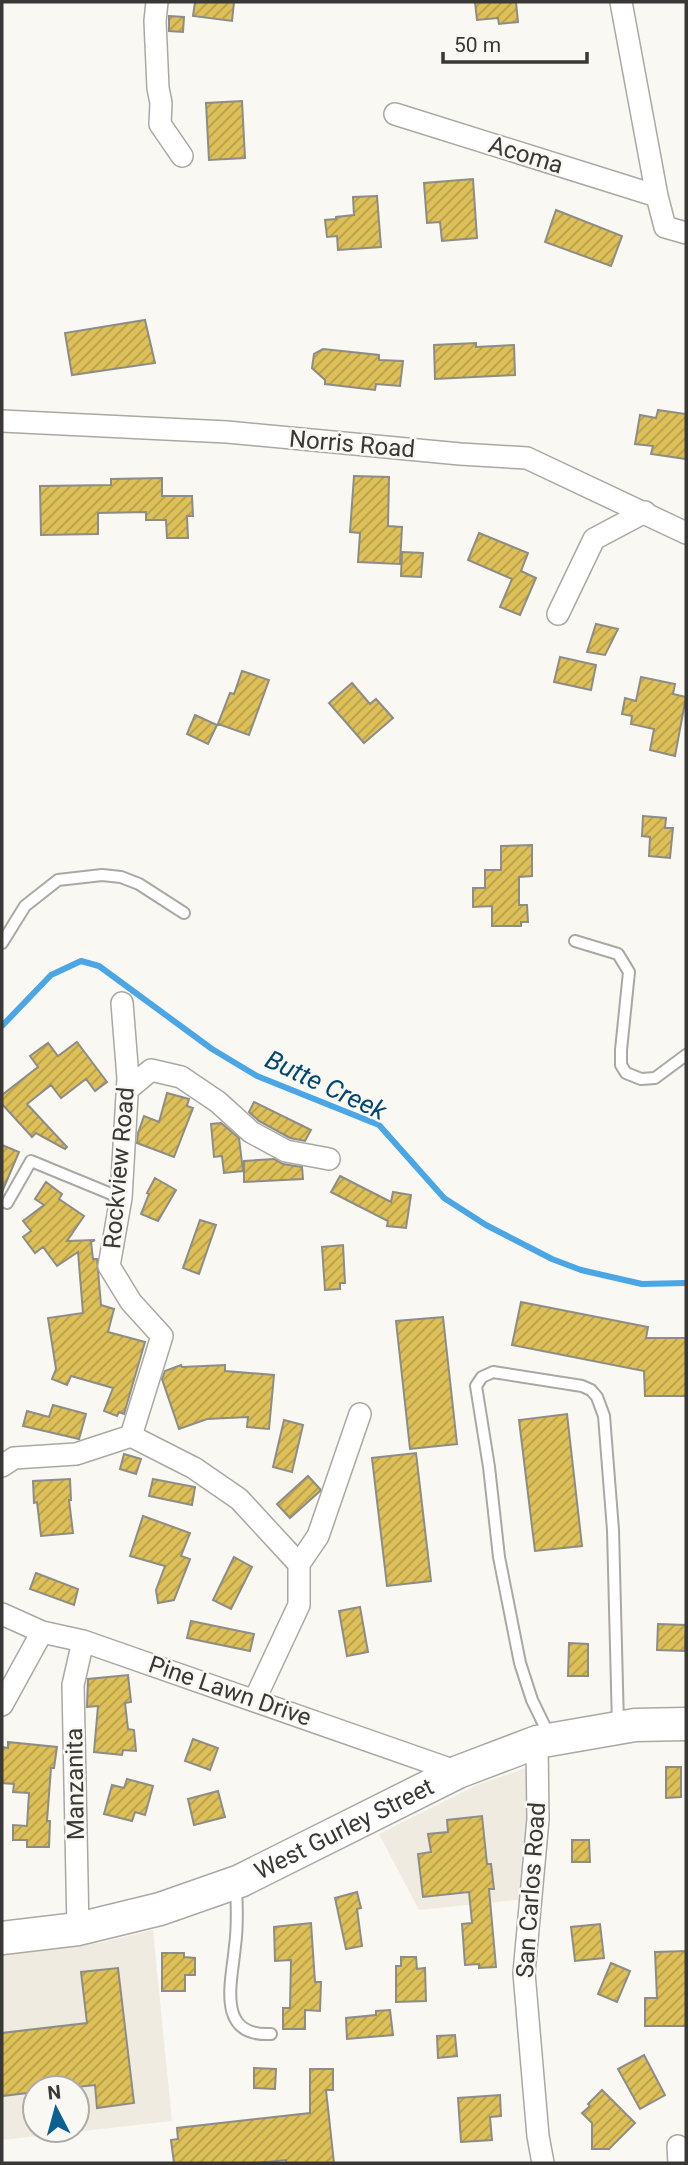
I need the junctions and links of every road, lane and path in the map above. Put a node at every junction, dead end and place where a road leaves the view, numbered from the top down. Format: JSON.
{"nodes":[{"id":1,"x":157,"y":2,"type":"edge"},
{"id":2,"x":621,"y":2,"type":"edge"},
{"id":3,"x":395,"y":114,"type":"dead end"},
{"id":4,"x":182,"y":156,"type":"dead end"},
{"id":5,"x":657,"y":196,"type":"junction"},
{"id":6,"x":686,"y":233,"type":"edge"},
{"id":7,"x":2,"y":421,"type":"edge"},
{"id":8,"x":645,"y":512,"type":"junction"},
{"id":9,"x":686,"y":533,"type":"edge"},
{"id":10,"x":558,"y":614,"type":"dead end"},
{"id":11,"x":184,"y":913,"type":"dead end"},
{"id":12,"x":575,"y":941,"type":"dead end"},
{"id":13,"x":2,"y":943,"type":"edge"},
{"id":14,"x":122,"y":1003,"type":"dead end"},
{"id":15,"x":686,"y":1055,"type":"edge"},
{"id":16,"x":127,"y":1090,"type":"junction"},
{"id":17,"x":329,"y":1159,"type":"dead end"},
{"id":18,"x":121,"y":1198,"type":"junction"},
{"id":19,"x":7,"y":1203,"type":"dead end"},
{"id":20,"x":360,"y":1413,"type":"dead end"},
{"id":21,"x":131,"y":1436,"type":"junction"},
{"id":22,"x":2,"y":1466,"type":"edge"},
{"id":23,"x":299,"y":1564,"type":"junction"},
{"id":24,"x":2,"y":1614,"type":"edge"},
{"id":25,"x":42,"y":1632,"type":"junction"},
{"id":26,"x":83,"y":1641,"type":"junction"},
{"id":27,"x":255,"y":1699,"type":"junction"},
{"id":28,"x":2,"y":1705,"type":"edge"},
{"id":29,"x":686,"y":1724,"type":"edge"},
{"id":30,"x":618,"y":1727,"type":"junction"},
{"id":31,"x":544,"y":1741,"type":"junction"},
{"id":32,"x":458,"y":1772,"type":"junction"},
{"id":33,"x":236,"y":1882,"type":"junction"},
{"id":34,"x":78,"y":1929,"type":"junction"},
{"id":35,"x":2,"y":1938,"type":"edge"},
{"id":36,"x":271,"y":2034,"type":"dead end"},
{"id":37,"x":543,"y":2163,"type":"edge"}],
"edges":[{"from":1,"to":4,"type":"street"},
{"from":2,"to":5,"type":"street"},
{"from":3,"to":5,"type":"street","name":"Acoma"},
{"from":5,"to":6,"type":"street"},
{"from":7,"to":8,"type":"street","name":"Norris Road"},
{"from":8,"to":9,"type":"street","name":"Norris Road"},
{"from":8,"to":10,"type":"street"},
{"from":11,"to":13,"type":"lane"},
{"from":12,"to":15,"type":"lane"},
{"from":14,"to":16,"type":"street","name":"Rockview Road"},
{"from":16,"to":17,"type":"street"},
{"from":16,"to":18,"type":"street","name":"Rockview Road"},
{"from":18,"to":19,"type":"lane"},
{"from":18,"to":21,"type":"street","name":"Rockview Road"},
{"from":20,"to":23,"type":"street"},
{"from":21,"to":22,"type":"street"},
{"from":21,"to":23,"type":"street"},
{"from":23,"to":27,"type":"street"},
{"from":24,"to":25,"type":"street","name":"Pine Lawn Drive"},
{"from":25,"to":26,"type":"street","name":"Pine Lawn Drive"},
{"from":25,"to":28,"type":"street"},
{"from":26,"to":27,"type":"street","name":"Pine Lawn Drive"},
{"from":26,"to":34,"type":"street","name":"Manzanita"},
{"from":27,"to":32,"type":"street","name":"Pine Lawn Drive"},
{"from":29,"to":30,"type":"main road","name":"West Gurley Street"},
{"from":30,"to":31,"type":"main road","name":"West Gurley Street"},
{"from":30,"to":31,"type":"lane"},
{"from":31,"to":32,"type":"main road","name":"West Gurley Street"},
{"from":31,"to":37,"type":"street","name":"San Carlos Road"},
{"from":32,"to":33,"type":"main road","name":"West Gurley Street"},
{"from":33,"to":34,"type":"main road","name":"West Gurley Street"},
{"from":33,"to":36,"type":"lane"},
{"from":34,"to":35,"type":"main road","name":"West Gurley Street"}]}
